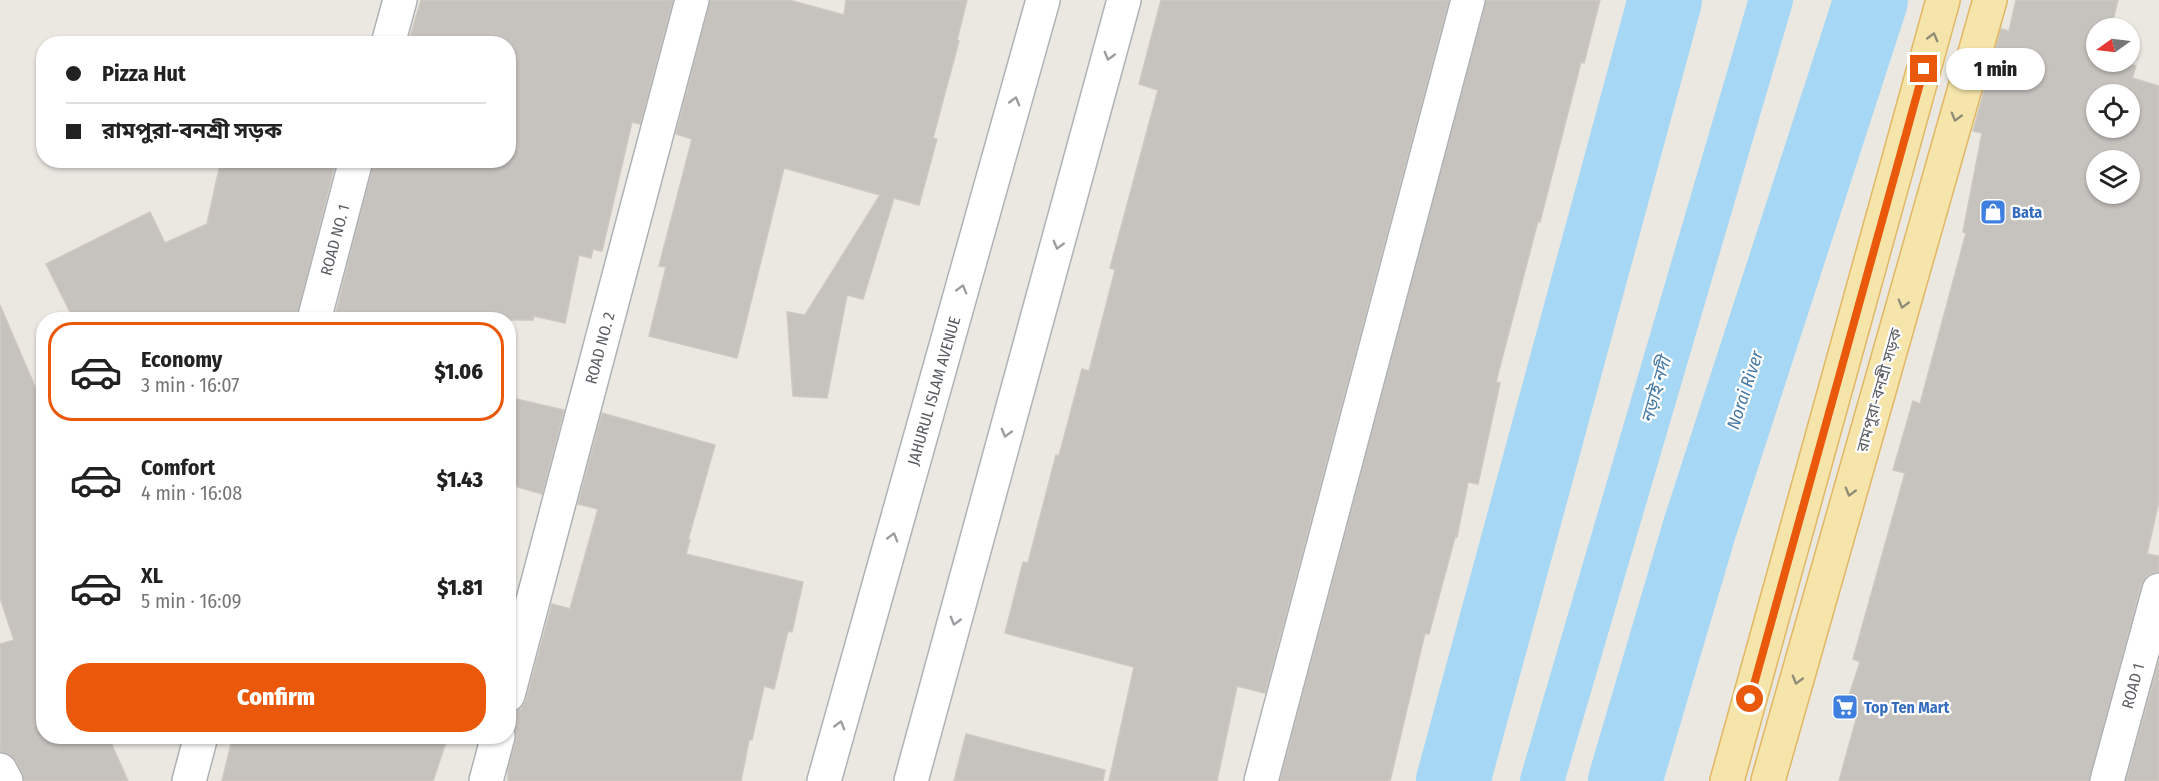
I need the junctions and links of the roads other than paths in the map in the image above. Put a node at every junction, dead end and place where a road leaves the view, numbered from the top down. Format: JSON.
{"nodes":[{"id":1,"x":400,"y":0,"type":"edge"},
{"id":2,"x":692,"y":0,"type":"edge"},
{"id":3,"x":1043,"y":0,"type":"edge"},
{"id":4,"x":1124,"y":0,"type":"edge"},
{"id":5,"x":1468,"y":0,"type":"edge"},
{"id":6,"x":1943,"y":0,"type":"edge"},
{"id":7,"x":1990,"y":0,"type":"edge"},
{"id":8,"x":390,"y":36,"type":"edge"},
{"id":9,"x":354,"y":168,"type":"edge"},
{"id":10,"x":316,"y":312,"type":"edge"},
{"id":11,"x":2159,"y":590,"type":"edge"},
{"id":12,"x":516,"y":665,"type":"edge"},
{"id":13,"x":199,"y":744,"type":"edge"},
{"id":14,"x":496,"y":744,"type":"edge"},
{"id":15,"x":0,"y":770,"type":"edge"},
{"id":16,"x":6,"y":781,"type":"edge"},
{"id":17,"x":189,"y":781,"type":"edge"},
{"id":18,"x":486,"y":781,"type":"edge"},
{"id":19,"x":824,"y":781,"type":"edge"},
{"id":20,"x":911,"y":781,"type":"edge"},
{"id":21,"x":1261,"y":781,"type":"edge"},
{"id":22,"x":1727,"y":781,"type":"edge"},
{"id":23,"x":1768,"y":781,"type":"edge"},
{"id":24,"x":2107,"y":781,"type":"edge"}],
"edges":[{"from":1,"to":8,"type":"street"},
{"from":2,"to":12,"type":"street","name":"ROAD NO. 2"},
{"from":19,"to":3,"type":"street","name":"JAHURUL ISLAM AVENUE","one_way":true},
{"from":4,"to":20,"type":"street","one_way":true},
{"from":5,"to":21,"type":"street"},
{"from":22,"to":6,"type":"main road","one_way":true},
{"from":7,"to":23,"type":"main road","name":"রামপুরা-বনশ্রী সড়ক","one_way":true},
{"from":9,"to":10,"type":"street","name":"ROAD NO. 1"},
{"from":11,"to":24,"type":"street","name":"ROAD 1"},
{"from":13,"to":17,"type":"street"},
{"from":14,"to":18,"type":"street"},
{"from":15,"to":16,"type":"street"}]}
